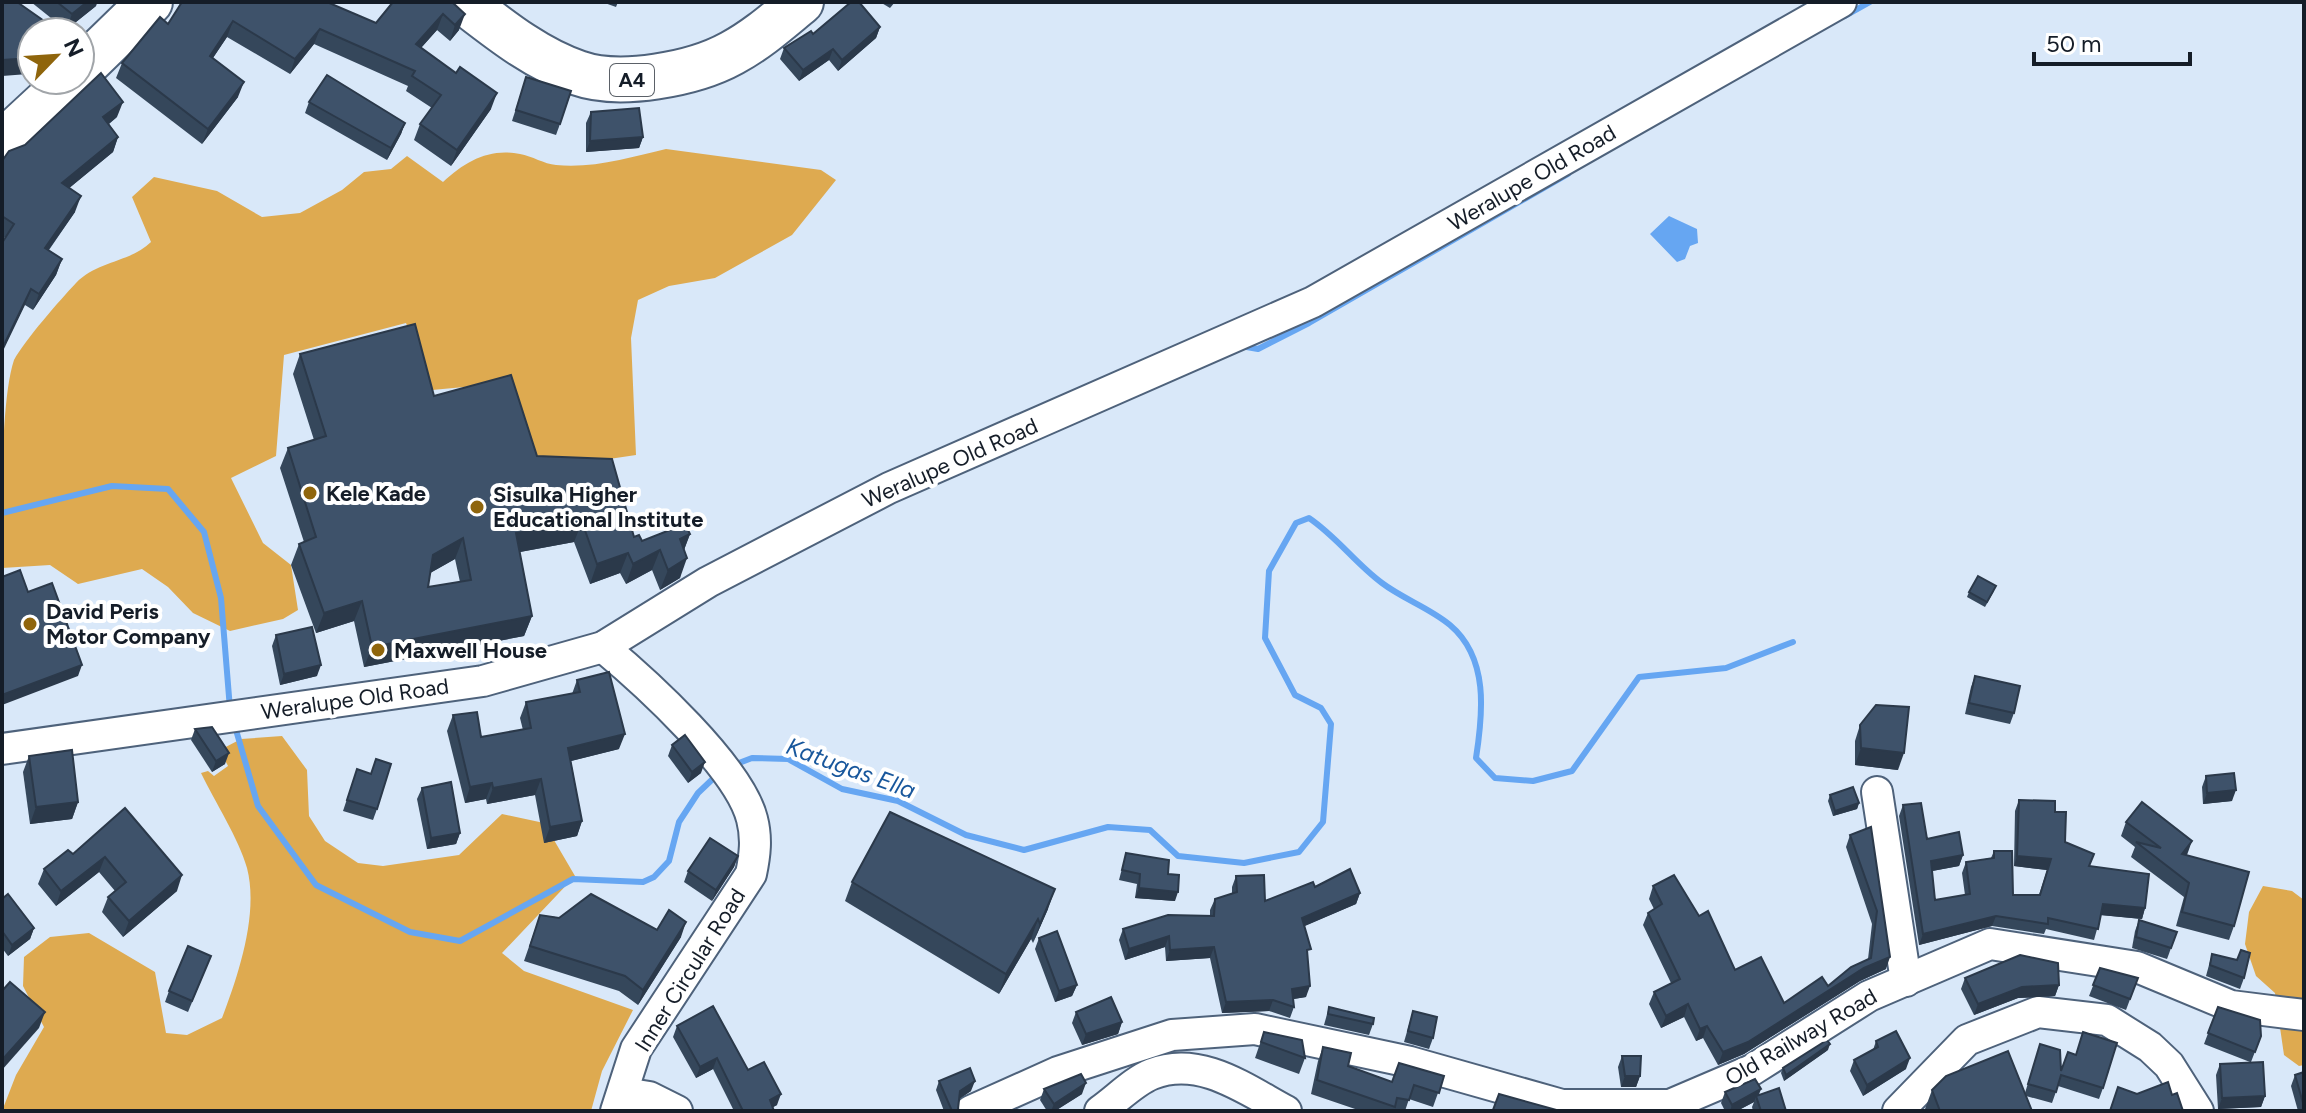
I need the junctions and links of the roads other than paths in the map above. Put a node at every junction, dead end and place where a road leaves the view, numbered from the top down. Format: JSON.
{"nodes":[{"id":1,"x":150,"y":2,"type":"edge"},
{"id":2,"x":464,"y":2,"type":"edge"},
{"id":3,"x":801,"y":2,"type":"edge"},
{"id":4,"x":1841,"y":2,"type":"edge"},
{"id":5,"x":96,"y":54,"type":"edge"},
{"id":6,"x":51,"y":96,"type":"edge"},
{"id":7,"x":4,"y":136,"type":"edge"},
{"id":8,"x":603,"y":647,"type":"junction"},
{"id":9,"x":2,"y":749,"type":"edge"},
{"id":10,"x":1877,"y":792,"type":"dead end"},
{"id":11,"x":1906,"y":981,"type":"junction"},
{"id":12,"x":2304,"y":1015,"type":"edge"},
{"id":13,"x":620,"y":1102,"type":"edge"},
{"id":14,"x":677,"y":1111,"type":"edge"},
{"id":15,"x":971,"y":1111,"type":"edge"},
{"id":16,"x":1100,"y":1111,"type":"edge"},
{"id":17,"x":1286,"y":1111,"type":"edge"},
{"id":18,"x":1898,"y":1111,"type":"edge"},
{"id":19,"x":2198,"y":1111,"type":"edge"}],
"edges":[{"from":1,"to":5,"type":"highway"},
{"from":2,"to":3,"type":"highway","number":"A4"},
{"from":4,"to":8,"type":"street","name":"Weralupe Old Road"},
{"from":6,"to":7,"type":"highway"},
{"from":8,"to":9,"type":"street","name":"Weralupe Old Road"},
{"from":8,"to":13,"type":"street","name":"Inner Circular Road"},
{"from":10,"to":11,"type":"street"},
{"from":11,"to":12,"type":"street","name":"Old Railway Road"},
{"from":11,"to":15,"type":"street","name":"Old Railway Road"},
{"from":13,"to":14,"type":"street"},
{"from":16,"to":17,"type":"street"},
{"from":18,"to":19,"type":"street"}]}
